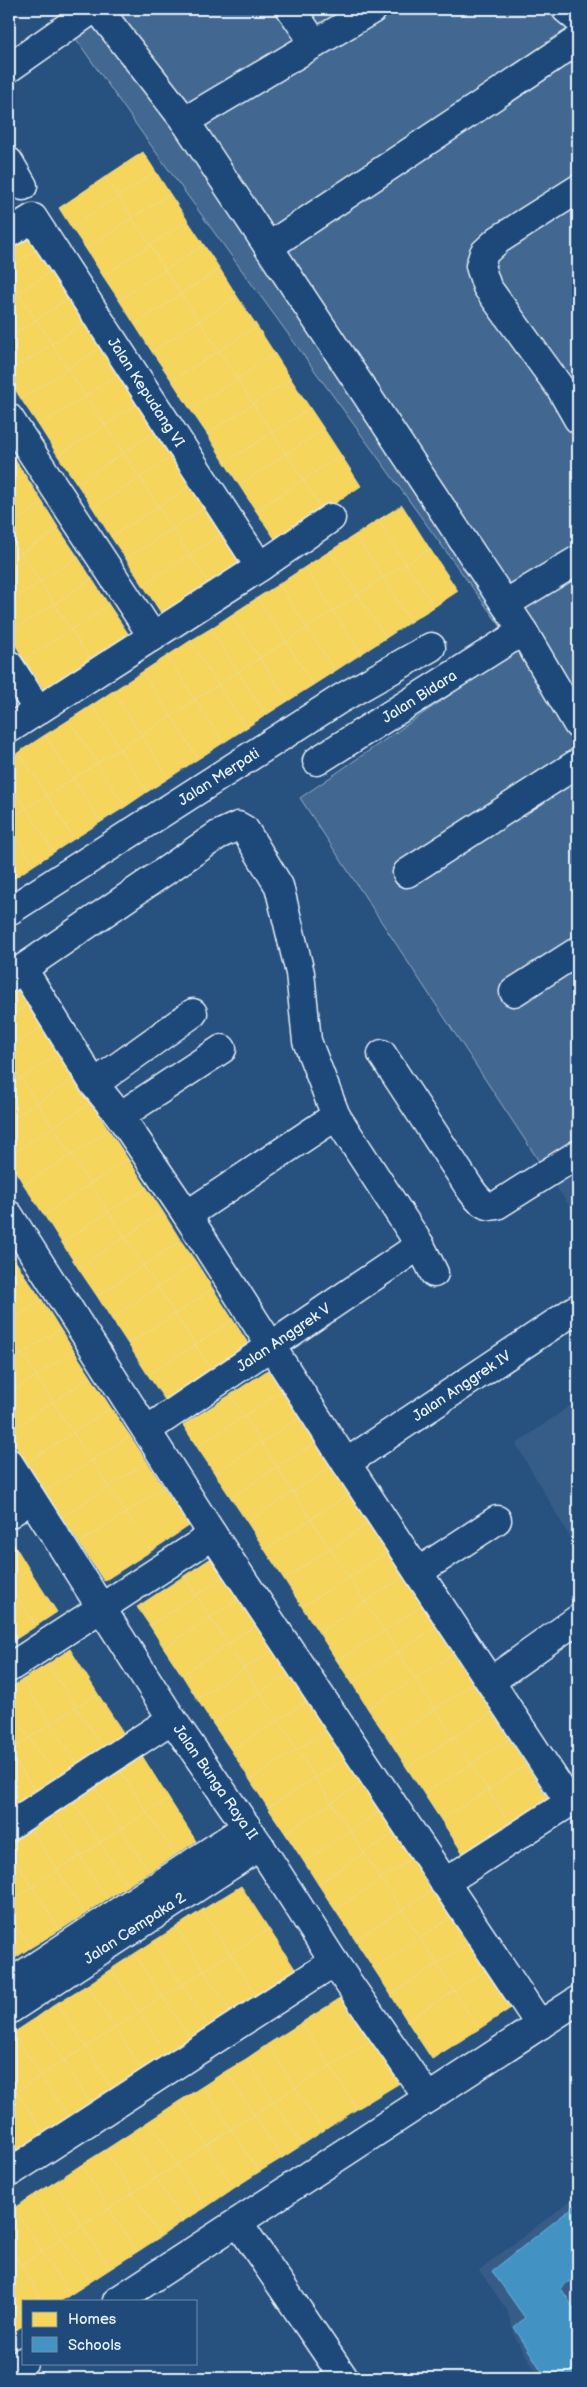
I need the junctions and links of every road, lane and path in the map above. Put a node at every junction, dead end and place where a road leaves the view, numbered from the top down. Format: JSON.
{"nodes":[{"id":1,"x":93,"y":9,"type":"edge"},
{"id":2,"x":98,"y":9,"type":"edge"},
{"id":3,"x":291,"y":9,"type":"edge"},
{"id":4,"x":373,"y":9,"type":"edge"},
{"id":5,"x":566,"y":9,"type":"edge"},
{"id":6,"x":578,"y":19,"type":"edge"},
{"id":7,"x":578,"y":40,"type":"edge"},
{"id":8,"x":315,"y":44,"type":"junction"},
{"id":9,"x":9,"y":68,"type":"edge"},
{"id":10,"x":186,"y":121,"type":"junction"},
{"id":11,"x":9,"y":162,"type":"edge"},
{"id":12,"x":24,"y":186,"type":"dead end"},
{"id":13,"x":578,"y":189,"type":"edge"},
{"id":14,"x":9,"y":233,"type":"edge"},
{"id":15,"x":268,"y":247,"type":"junction"},
{"id":16,"x":569,"y":383,"type":"edge"},
{"id":17,"x":9,"y":418,"type":"edge"},
{"id":18,"x":578,"y":419,"type":"edge"},
{"id":19,"x":331,"y":518,"type":"dead end"},
{"id":20,"x":578,"y":560,"type":"edge"},
{"id":21,"x":260,"y":567,"type":"junction"},
{"id":22,"x":505,"y":604,"type":"junction"},
{"id":23,"x":523,"y":631,"type":"junction"},
{"id":24,"x":153,"y":637,"type":"junction"},
{"id":25,"x":431,"y":647,"type":"dead end"},
{"id":26,"x":9,"y":665,"type":"edge"},
{"id":27,"x":18,"y":718,"type":"edge"},
{"id":28,"x":578,"y":725,"type":"edge"},
{"id":29,"x":317,"y":761,"type":"dead end"},
{"id":30,"x":578,"y":763,"type":"edge"},
{"id":31,"x":407,"y":873,"type":"dead end"},
{"id":32,"x":9,"y":911,"type":"edge"},
{"id":33,"x":578,"y":951,"type":"edge"},
{"id":34,"x":16,"y":974,"type":"edge"},
{"id":35,"x":514,"y":992,"type":"dead end"},
{"id":36,"x":193,"y":1013,"type":"dead end"},
{"id":37,"x":222,"y":1049,"type":"dead end"},
{"id":38,"x":382,"y":1054,"type":"dead end"},
{"id":39,"x":94,"y":1084,"type":"junction"},
{"id":40,"x":120,"y":1116,"type":"junction"},
{"id":41,"x":336,"y":1116,"type":"junction"},
{"id":42,"x":578,"y":1154,"type":"edge"},
{"id":43,"x":9,"y":1215,"type":"edge"},
{"id":44,"x":187,"y":1215,"type":"junction"},
{"id":45,"x":420,"y":1246,"type":"junction"},
{"id":46,"x":434,"y":1273,"type":"dead end"},
{"id":47,"x":578,"y":1308,"type":"edge"},
{"id":48,"x":271,"y":1348,"type":"junction"},
{"id":49,"x":146,"y":1430,"type":"junction"},
{"id":50,"x":9,"y":1463,"type":"edge"},
{"id":51,"x":346,"y":1463,"type":"junction"},
{"id":52,"x":31,"y":1499,"type":"junction"},
{"id":53,"x":9,"y":1514,"type":"edge"},
{"id":54,"x":497,"y":1520,"type":"dead end"},
{"id":55,"x":213,"y":1534,"type":"junction"},
{"id":56,"x":418,"y":1572,"type":"junction"},
{"id":57,"x":100,"y":1608,"type":"junction"},
{"id":58,"x":578,"y":1619,"type":"edge"},
{"id":59,"x":9,"y":1668,"type":"edge"},
{"id":60,"x":491,"y":1680,"type":"junction"},
{"id":61,"x":172,"y":1719,"type":"junction"},
{"id":62,"x":574,"y":1800,"type":"edge"},
{"id":63,"x":9,"y":1826,"type":"edge"},
{"id":64,"x":254,"y":1837,"type":"junction"},
{"id":65,"x":444,"y":1882,"type":"junction"},
{"id":66,"x":334,"y":1962,"type":"junction"},
{"id":67,"x":9,"y":1984,"type":"edge"},
{"id":68,"x":578,"y":2000,"type":"edge"},
{"id":69,"x":9,"y":2010,"type":"edge"},
{"id":70,"x":540,"y":2025,"type":"junction"},
{"id":71,"x":428,"y":2098,"type":"junction"},
{"id":72,"x":9,"y":2173,"type":"edge"},
{"id":73,"x":238,"y":2222,"type":"junction"},
{"id":74,"x":119,"y":2300,"type":"edge"},
{"id":75,"x":22,"y":2363,"type":"edge"},
{"id":76,"x":9,"y":2371,"type":"edge"},
{"id":77,"x":341,"y":2377,"type":"edge"}],
"edges":[{"from":1,"to":9,"type":"street"},
{"from":2,"to":10,"type":"street"},
{"from":3,"to":8,"type":"street"},
{"from":4,"to":8,"type":"street"},
{"from":5,"to":6,"type":"street"},
{"from":7,"to":15,"type":"street"},
{"from":8,"to":10,"type":"street"},
{"from":10,"to":15,"type":"street"},
{"from":11,"to":12,"type":"street"},
{"from":13,"to":16,"type":"street"},
{"from":14,"to":21,"type":"street","name":"Jalan Kepudang VI"},
{"from":15,"to":22,"type":"street"},
{"from":16,"to":18,"type":"street"},
{"from":17,"to":24,"type":"street"},
{"from":19,"to":21,"type":"street"},
{"from":20,"to":22,"type":"street"},
{"from":21,"to":24,"type":"street"},
{"from":22,"to":23,"type":"street"},
{"from":23,"to":28,"type":"street"},
{"from":23,"to":29,"type":"street","name":"Jalan Bidara"},
{"from":24,"to":27,"type":"street"},
{"from":25,"to":32,"type":"street","name":"Jalan Merpati"},
{"from":26,"to":27,"type":"street"},
{"from":30,"to":31,"type":"street"},
{"from":33,"to":35,"type":"street"},
{"from":34,"to":39,"type":"street"},
{"from":34,"to":41,"type":"street"},
{"from":36,"to":39,"type":"street"},
{"from":37,"to":40,"type":"street"},
{"from":38,"to":42,"type":"street"},
{"from":39,"to":40,"type":"street"},
{"from":40,"to":44,"type":"street"},
{"from":41,"to":44,"type":"street"},
{"from":41,"to":45,"type":"street"},
{"from":43,"to":49,"type":"street"},
{"from":44,"to":48,"type":"street"},
{"from":45,"to":46,"type":"street"},
{"from":45,"to":48,"type":"street","name":"Jalan Anggrek V"},
{"from":47,"to":51,"type":"street","name":"Jalan Anggrek IV"},
{"from":48,"to":49,"type":"street","name":"Jalan Anggrek V"},
{"from":48,"to":51,"type":"street"},
{"from":49,"to":55,"type":"street"},
{"from":50,"to":52,"type":"street","name":"Jalan Bunga Raya II"},
{"from":51,"to":56,"type":"street"},
{"from":52,"to":53,"type":"street"},
{"from":52,"to":57,"type":"street","name":"Jalan Bunga Raya II"},
{"from":54,"to":56,"type":"street"},
{"from":55,"to":57,"type":"street"},
{"from":55,"to":65,"type":"street"},
{"from":56,"to":60,"type":"street"},
{"from":57,"to":59,"type":"street"},
{"from":57,"to":61,"type":"street","name":"Jalan Bunga Raya II"},
{"from":58,"to":60,"type":"street"},
{"from":60,"to":62,"type":"street"},
{"from":61,"to":63,"type":"street"},
{"from":61,"to":64,"type":"street","name":"Jalan Bunga Raya II"},
{"from":62,"to":65,"type":"street"},
{"from":64,"to":66,"type":"street","name":"Jalan Bunga Raya II"},
{"from":64,"to":67,"type":"street","name":"Jalan Cempaka 2"},
{"from":64,"to":69,"type":"street","name":"Jalan Cempaka 2"},
{"from":65,"to":70,"type":"street"},
{"from":66,"to":71,"type":"street","name":"Jalan Bunga Raya II"},
{"from":66,"to":72,"type":"street"},
{"from":68,"to":70,"type":"street"},
{"from":70,"to":71,"type":"street"},
{"from":71,"to":73,"type":"street"},
{"from":73,"to":74,"type":"street"},
{"from":73,"to":77,"type":"street"},
{"from":75,"to":76,"type":"street"}]}
